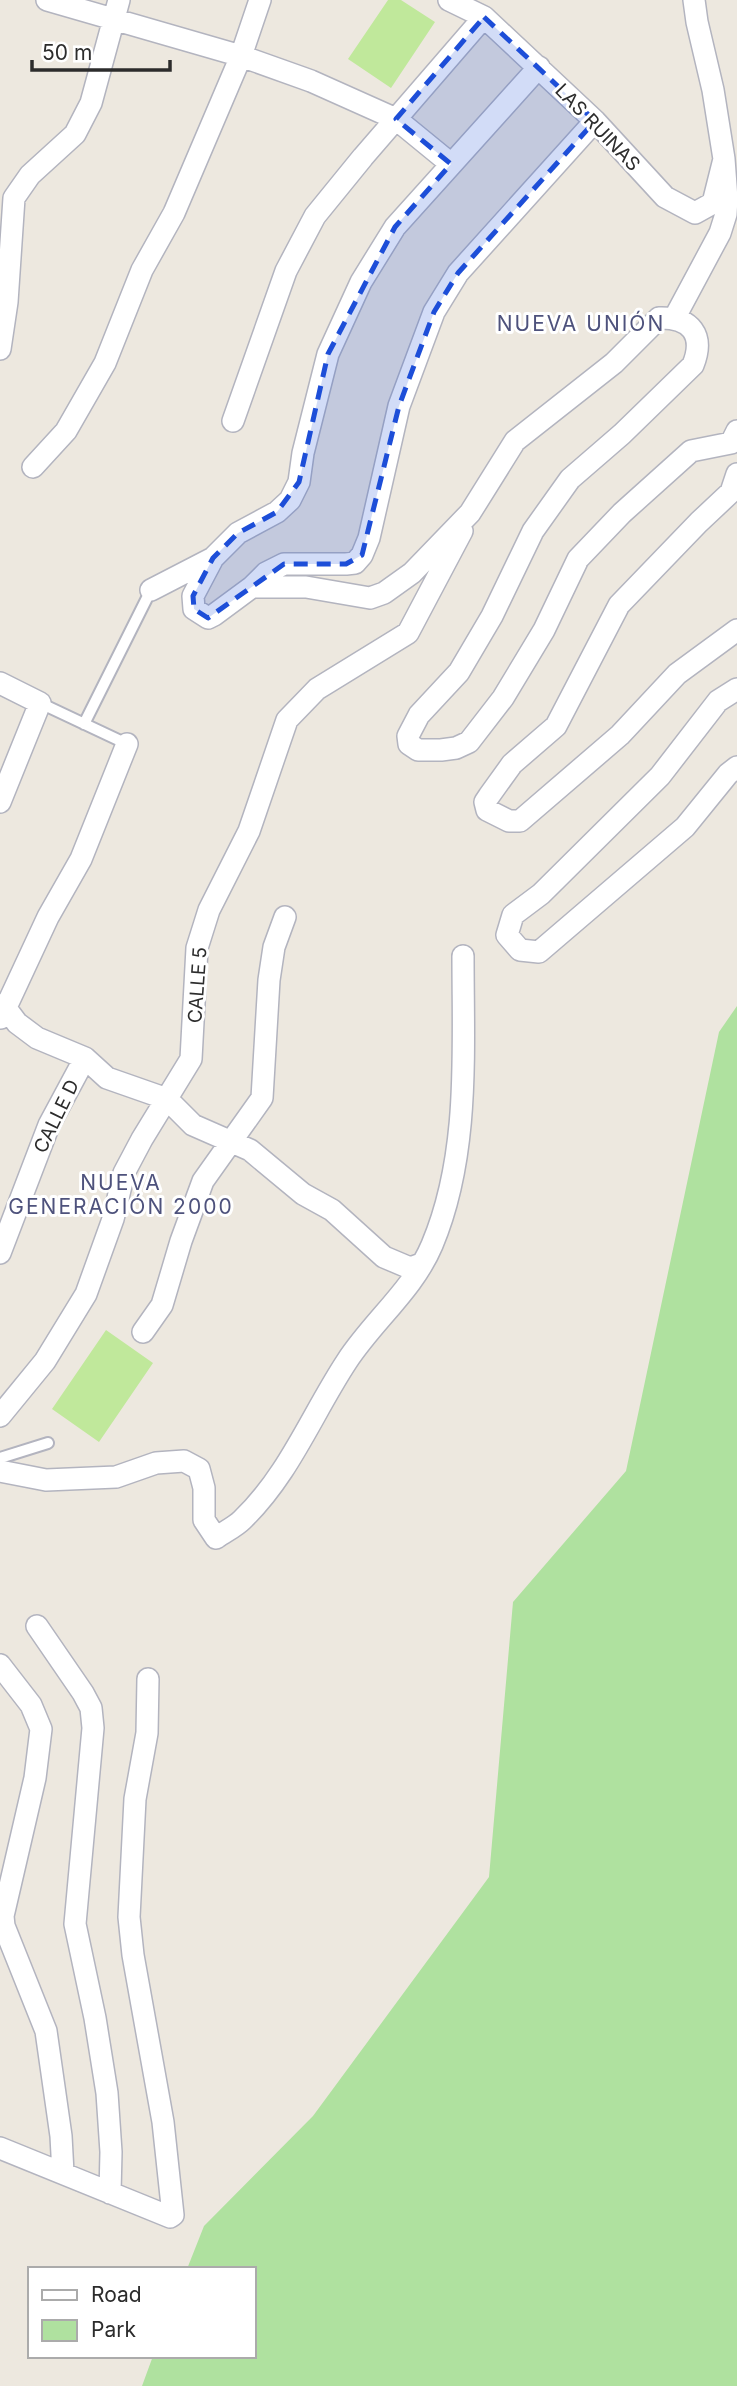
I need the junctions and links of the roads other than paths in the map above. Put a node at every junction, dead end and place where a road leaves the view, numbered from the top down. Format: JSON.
{"nodes":[{"id":1,"x":47,"y":0,"type":"edge"},
{"id":2,"x":260,"y":0,"type":"edge"},
{"id":3,"x":694,"y":0,"type":"edge"},
{"id":4,"x":459,"y":2,"type":"edge"},
{"id":5,"x":117,"y":10,"type":"edge"},
{"id":6,"x":484,"y":17,"type":"junction"},
{"id":7,"x":241,"y":56,"type":"junction"},
{"id":8,"x":539,"y":66,"type":"junction"},
{"id":9,"x":396,"y":119,"type":"junction"},
{"id":10,"x":595,"y":121,"type":"junction"},
{"id":11,"x":724,"y":159,"type":"junction"},
{"id":12,"x":451,"y":164,"type":"junction"},
{"id":13,"x":675,"y":317,"type":"junction"},
{"id":14,"x":1,"y":346,"type":"edge"},
{"id":15,"x":233,"y":421,"type":"dead end"},
{"id":16,"x":735,"y":442,"type":"edge"},
{"id":17,"x":33,"y":467,"type":"dead end"},
{"id":18,"x":737,"y":474,"type":"edge"},
{"id":19,"x":470,"y":513,"type":"junction"},
{"id":20,"x":213,"y":558,"type":"junction"},
{"id":21,"x":252,"y":587,"type":"junction"},
{"id":22,"x":150,"y":590,"type":"joint"},
{"id":23,"x":737,"y":630,"type":"edge"},
{"id":24,"x":0,"y":683,"type":"edge"},
{"id":25,"x":737,"y":689,"type":"edge"},
{"id":26,"x":40,"y":703,"type":"junction"},
{"id":27,"x":84,"y":724,"type":"junction"},
{"id":28,"x":127,"y":744,"type":"joint"},
{"id":29,"x":737,"y":766,"type":"edge"},
{"id":30,"x":0,"y":802,"type":"edge"},
{"id":31,"x":285,"y":917,"type":"dead end"},
{"id":32,"x":463,"y":956,"type":"dead end"},
{"id":33,"x":2,"y":1010,"type":"edge"},
{"id":34,"x":85,"y":1058,"type":"junction"},
{"id":35,"x":167,"y":1099,"type":"junction"},
{"id":36,"x":231,"y":1142,"type":"junction"},
{"id":37,"x":0,"y":1253,"type":"edge"},
{"id":38,"x":421,"y":1264,"type":"junction"},
{"id":39,"x":143,"y":1332,"type":"dead end"},
{"id":40,"x":0,"y":1416,"type":"edge"},
{"id":41,"x":48,"y":1443,"type":"dead end"},
{"id":42,"x":0,"y":1458,"type":"edge"},
{"id":43,"x":0,"y":1471,"type":"edge"},
{"id":44,"x":37,"y":1626,"type":"dead end"},
{"id":45,"x":0,"y":1665,"type":"edge"},
{"id":46,"x":148,"y":1679,"type":"dead end"},
{"id":47,"x":0,"y":2148,"type":"edge"},
{"id":48,"x":63,"y":2173,"type":"junction"},
{"id":49,"x":110,"y":2193,"type":"junction"}],
"edges":[{"from":1,"to":5,"type":"street"},
{"from":2,"to":7,"type":"street"},
{"from":3,"to":11,"type":"street"},
{"from":4,"to":6,"type":"street","name":"LAS RUINAS"},
{"from":5,"to":7,"type":"street"},
{"from":5,"to":14,"type":"street"},
{"from":6,"to":8,"type":"street","name":"LAS RUINAS"},
{"from":6,"to":9,"type":"street"},
{"from":7,"to":9,"type":"street"},
{"from":7,"to":17,"type":"street"},
{"from":8,"to":10,"type":"street","name":"LAS RUINAS"},
{"from":8,"to":12,"type":"street"},
{"from":9,"to":12,"type":"street"},
{"from":9,"to":15,"type":"street"},
{"from":10,"to":11,"type":"street","name":"LAS RUINAS"},
{"from":10,"to":21,"type":"street"},
{"from":11,"to":13,"type":"street"},
{"from":12,"to":20,"type":"street"},
{"from":13,"to":16,"type":"street"},
{"from":13,"to":19,"type":"street"},
{"from":18,"to":23,"type":"street"},
{"from":19,"to":21,"type":"street"},
{"from":19,"to":35,"type":"street","name":"CALLE 5"},
{"from":20,"to":21,"type":"street"},
{"from":20,"to":22,"type":"street"},
{"from":22,"to":27,"type":"lane"},
{"from":24,"to":26,"type":"street"},
{"from":25,"to":29,"type":"street"},
{"from":26,"to":27,"type":"lane"},
{"from":26,"to":30,"type":"street"},
{"from":27,"to":28,"type":"lane"},
{"from":28,"to":33,"type":"street"},
{"from":31,"to":36,"type":"street"},
{"from":32,"to":38,"type":"street"},
{"from":33,"to":34,"type":"street"},
{"from":34,"to":35,"type":"street"},
{"from":34,"to":37,"type":"street","name":"CALLE D"},
{"from":35,"to":36,"type":"street"},
{"from":35,"to":40,"type":"street","name":"CALLE 5"},
{"from":36,"to":38,"type":"street"},
{"from":36,"to":39,"type":"street"},
{"from":38,"to":43,"type":"street"},
{"from":41,"to":42,"type":"lane"},
{"from":44,"to":49,"type":"street"},
{"from":45,"to":48,"type":"street"},
{"from":46,"to":49,"type":"street"},
{"from":47,"to":48,"type":"street"},
{"from":48,"to":49,"type":"street"}]}
